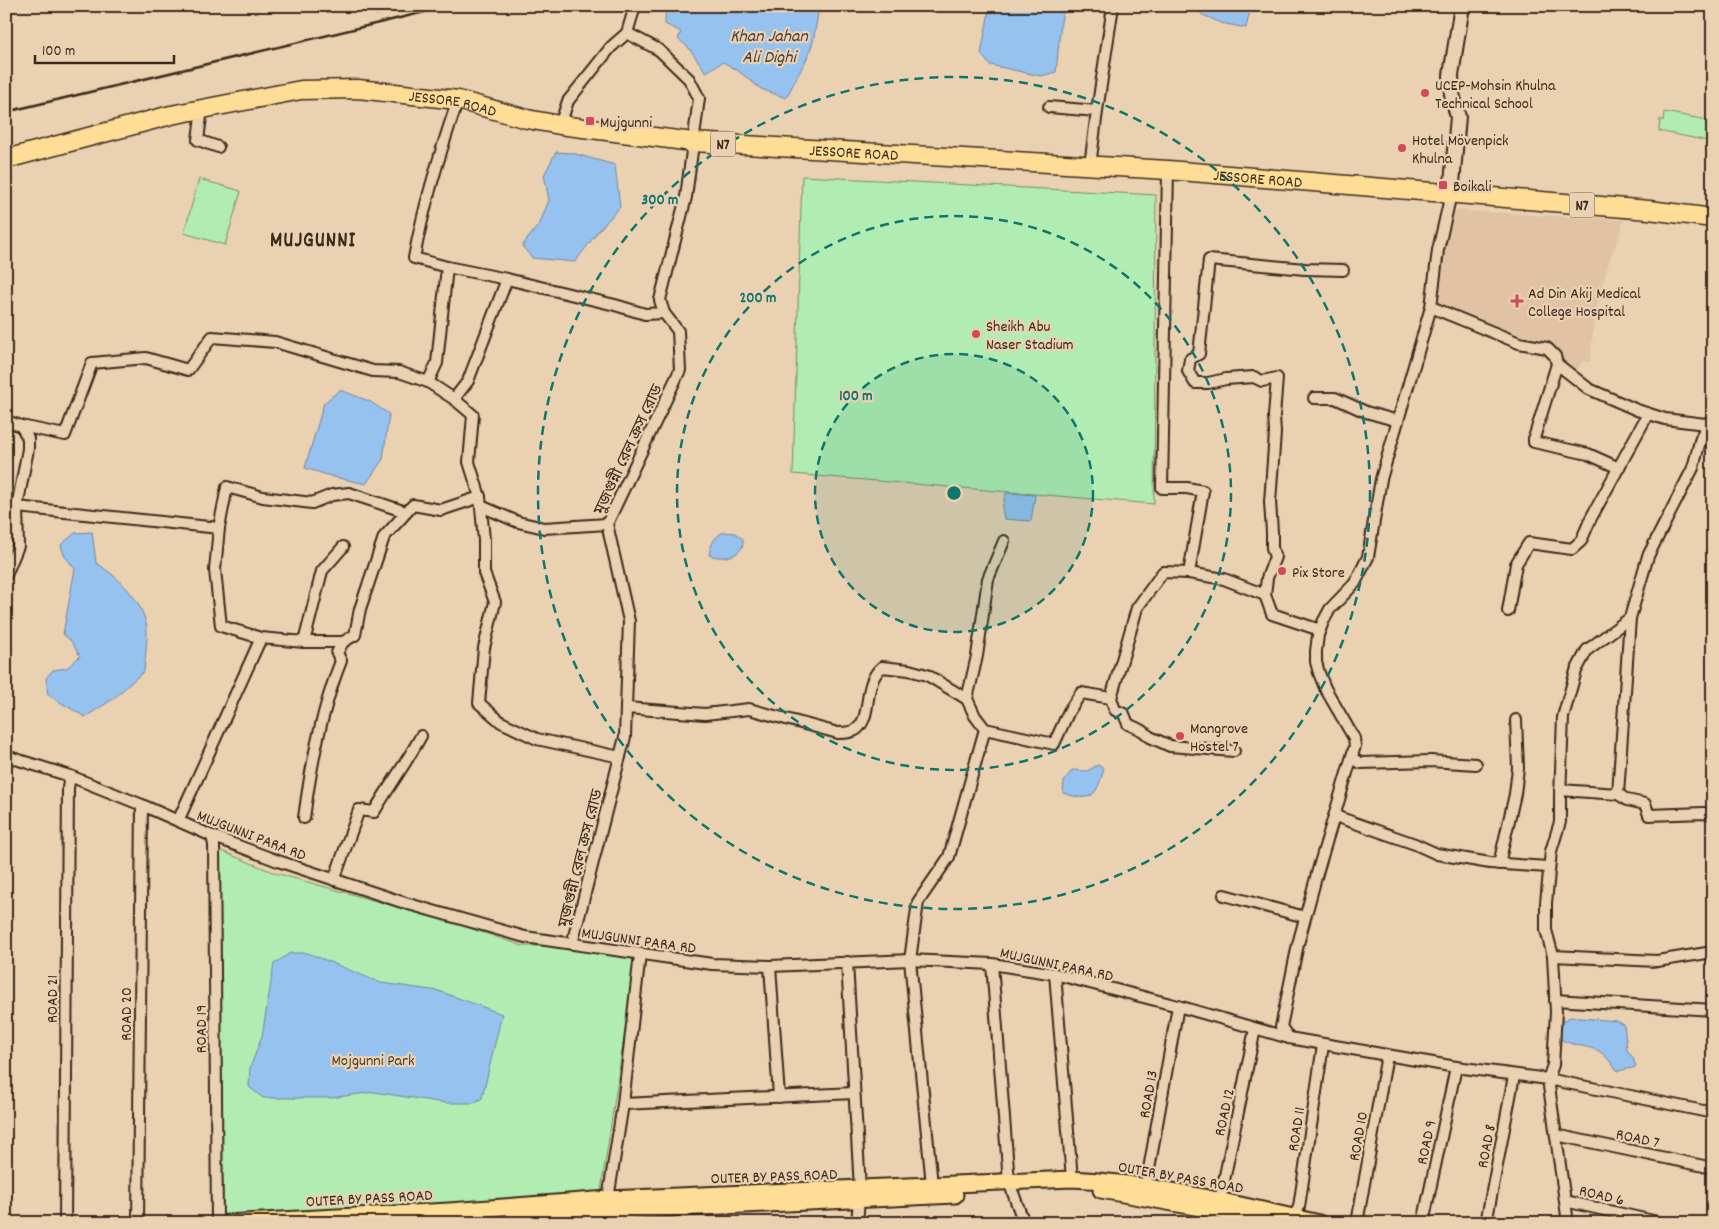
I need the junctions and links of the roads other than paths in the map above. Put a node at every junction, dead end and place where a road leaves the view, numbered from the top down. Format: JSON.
{"nodes":[{"id":1,"x":635,"y":6,"type":"edge"},
{"id":2,"x":1113,"y":6,"type":"edge"},
{"id":3,"x":1462,"y":6,"type":"edge"},
{"id":4,"x":626,"y":33,"type":"junction"},
{"id":5,"x":458,"y":100,"type":"junction"},
{"id":6,"x":1049,"y":107,"type":"dead end"},
{"id":7,"x":202,"y":109,"type":"junction"},
{"id":8,"x":1097,"y":111,"type":"junction"},
{"id":9,"x":560,"y":126,"type":"junction"},
{"id":10,"x":693,"y":142,"type":"junction"},
{"id":11,"x":218,"y":147,"type":"dead end"},
{"id":12,"x":6,"y":159,"type":"edge"},
{"id":13,"x":1090,"y":166,"type":"junction"},
{"id":14,"x":1168,"y":170,"type":"junction"},
{"id":15,"x":1451,"y":194,"type":"junction"},
{"id":16,"x":1713,"y":218,"type":"edge"},
{"id":17,"x":447,"y":267,"type":"junction"},
{"id":18,"x":1343,"y":270,"type":"dead end"},
{"id":19,"x":507,"y":278,"type":"junction"},
{"id":20,"x":1431,"y":307,"type":"junction"},
{"id":21,"x":664,"y":313,"type":"junction"},
{"id":22,"x":1557,"y":364,"type":"junction"},
{"id":23,"x":428,"y":382,"type":"junction"},
{"id":24,"x":1314,"y":398,"type":"dead end"},
{"id":25,"x":454,"y":399,"type":"junction"},
{"id":26,"x":1648,"y":414,"type":"junction"},
{"id":27,"x":6,"y":421,"type":"edge"},
{"id":28,"x":1398,"y":421,"type":"junction"},
{"id":29,"x":1710,"y":424,"type":"edge"},
{"id":30,"x":21,"y":426,"type":"junction"},
{"id":31,"x":1619,"y":468,"type":"junction"},
{"id":32,"x":480,"y":501,"type":"junction"},
{"id":33,"x":17,"y":507,"type":"junction"},
{"id":34,"x":406,"y":512,"type":"junction"},
{"id":35,"x":607,"y":524,"type":"junction"},
{"id":36,"x":219,"y":528,"type":"junction"},
{"id":37,"x":1004,"y":541,"type":"dead end"},
{"id":38,"x":343,"y":547,"type":"dead end"},
{"id":39,"x":1189,"y":573,"type":"junction"},
{"id":40,"x":6,"y":575,"type":"edge"},
{"id":41,"x":1265,"y":595,"type":"junction"},
{"id":42,"x":1508,"y":611,"type":"dead end"},
{"id":43,"x":1630,"y":618,"type":"junction"},
{"id":44,"x":1320,"y":630,"type":"junction"},
{"id":45,"x":261,"y":638,"type":"junction"},
{"id":46,"x":304,"y":642,"type":"junction"},
{"id":47,"x":343,"y":642,"type":"junction"},
{"id":48,"x":1111,"y":698,"type":"junction"},
{"id":49,"x":967,"y":699,"type":"junction"},
{"id":50,"x":626,"y":708,"type":"junction"},
{"id":51,"x":1516,"y":720,"type":"dead end"},
{"id":52,"x":985,"y":729,"type":"junction"},
{"id":53,"x":421,"y":736,"type":"dead end"},
{"id":54,"x":1234,"y":752,"type":"dead end"},
{"id":55,"x":6,"y":756,"type":"edge"},
{"id":56,"x":620,"y":757,"type":"junction"},
{"id":57,"x":1353,"y":759,"type":"junction"},
{"id":58,"x":1476,"y":764,"type":"dead end"},
{"id":59,"x":70,"y":776,"type":"junction"},
{"id":60,"x":1560,"y":790,"type":"junction"},
{"id":61,"x":1618,"y":794,"type":"junction"},
{"id":62,"x":142,"y":805,"type":"junction"},
{"id":63,"x":1713,"y":814,"type":"edge"},
{"id":64,"x":1334,"y":816,"type":"junction"},
{"id":65,"x":304,"y":818,"type":"dead end"},
{"id":66,"x":178,"y":821,"type":"junction"},
{"id":67,"x":212,"y":836,"type":"junction"},
{"id":68,"x":1499,"y":864,"type":"junction"},
{"id":69,"x":1548,"y":867,"type":"junction"},
{"id":70,"x":334,"y":880,"type":"junction"},
{"id":71,"x":1224,"y":895,"type":"dead end"},
{"id":72,"x":1305,"y":917,"type":"junction"},
{"id":73,"x":572,"y":944,"type":"junction"},
{"id":74,"x":1713,"y":952,"type":"edge"},
{"id":75,"x":640,"y":954,"type":"junction"},
{"id":76,"x":1553,"y":956,"type":"junction"},
{"id":77,"x":910,"y":960,"type":"junction"},
{"id":78,"x":847,"y":962,"type":"junction"},
{"id":79,"x":992,"y":964,"type":"junction"},
{"id":80,"x":770,"y":966,"type":"junction"},
{"id":81,"x":1055,"y":974,"type":"junction"},
{"id":82,"x":1555,"y":1000,"type":"junction"},
{"id":83,"x":1178,"y":1006,"type":"junction"},
{"id":84,"x":1713,"y":1010,"type":"edge"},
{"id":85,"x":1255,"y":1029,"type":"junction"},
{"id":86,"x":1289,"y":1038,"type":"junction"},
{"id":87,"x":1323,"y":1045,"type":"junction"},
{"id":88,"x":1387,"y":1055,"type":"junction"},
{"id":89,"x":1456,"y":1067,"type":"junction"},
{"id":90,"x":1514,"y":1076,"type":"junction"},
{"id":91,"x":1548,"y":1079,"type":"junction"},
{"id":92,"x":854,"y":1093,"type":"junction"},
{"id":93,"x":779,"y":1097,"type":"junction"},
{"id":94,"x":623,"y":1104,"type":"junction"},
{"id":95,"x":1713,"y":1113,"type":"edge"},
{"id":96,"x":1556,"y":1135,"type":"junction"},
{"id":97,"x":1713,"y":1168,"type":"edge"},
{"id":98,"x":1072,"y":1179,"type":"junction"},
{"id":99,"x":932,"y":1185,"type":"junction"},
{"id":100,"x":1146,"y":1186,"type":"junction"},
{"id":101,"x":1010,"y":1187,"type":"junction"},
{"id":102,"x":860,"y":1194,"type":"junction"},
{"id":103,"x":1220,"y":1200,"type":"junction"},
{"id":104,"x":1565,"y":1201,"type":"junction"},
{"id":105,"x":608,"y":1211,"type":"edge"},
{"id":106,"x":1294,"y":1217,"type":"junction"},
{"id":107,"x":450,"y":1221,"type":"edge"},
{"id":108,"x":64,"y":1223,"type":"edge"},
{"id":109,"x":138,"y":1223,"type":"edge"},
{"id":110,"x":217,"y":1223,"type":"edge"},
{"id":111,"x":226,"y":1223,"type":"edge"},
{"id":112,"x":388,"y":1223,"type":"edge"},
{"id":113,"x":857,"y":1223,"type":"edge"},
{"id":114,"x":1024,"y":1223,"type":"edge"},
{"id":115,"x":1274,"y":1223,"type":"edge"},
{"id":116,"x":1319,"y":1223,"type":"edge"},
{"id":117,"x":1358,"y":1223,"type":"edge"},
{"id":118,"x":1423,"y":1223,"type":"edge"},
{"id":119,"x":1486,"y":1223,"type":"edge"},
{"id":120,"x":1568,"y":1223,"type":"edge"},
{"id":121,"x":1662,"y":1223,"type":"edge"}],
"edges":[{"from":1,"to":4,"type":"street"},
{"from":2,"to":8,"type":"street"},
{"from":3,"to":15,"type":"main road"},
{"from":4,"to":9,"type":"street"},
{"from":4,"to":10,"type":"street"},
{"from":5,"to":7,"type":"highway","name":"JESSORE ROAD","number":"N7"},
{"from":5,"to":9,"type":"highway","name":"JESSORE ROAD","number":"N7"},
{"from":5,"to":17,"type":"street"},
{"from":6,"to":8,"type":"street"},
{"from":7,"to":11,"type":"street"},
{"from":7,"to":12,"type":"highway","name":"JESSORE ROAD","number":"N7"},
{"from":8,"to":13,"type":"street"},
{"from":9,"to":10,"type":"highway","name":"JESSORE ROAD","number":"N7"},
{"from":10,"to":13,"type":"highway","name":"JESSORE ROAD","number":"N7"},
{"from":10,"to":21,"type":"street"},
{"from":13,"to":14,"type":"highway","name":"JESSORE ROAD","number":"N7"},
{"from":14,"to":15,"type":"highway","name":"JESSORE ROAD","number":"N7"},
{"from":14,"to":39,"type":"street"},
{"from":15,"to":16,"type":"highway","name":"JESSORE ROAD","number":"N7"},
{"from":15,"to":20,"type":"street"},
{"from":17,"to":19,"type":"street"},
{"from":17,"to":23,"type":"street"},
{"from":18,"to":41,"type":"street"},
{"from":19,"to":21,"type":"street"},
{"from":19,"to":25,"type":"street"},
{"from":20,"to":22,"type":"street"},
{"from":20,"to":28,"type":"street"},
{"from":21,"to":35,"type":"street","name":"মুজগুন্নী রেল ক্রস রোড"},
{"from":22,"to":26,"type":"street"},
{"from":22,"to":31,"type":"street"},
{"from":23,"to":25,"type":"street"},
{"from":23,"to":30,"type":"street"},
{"from":24,"to":28,"type":"street"},
{"from":25,"to":32,"type":"street"},
{"from":26,"to":29,"type":"street"},
{"from":26,"to":31,"type":"street"},
{"from":27,"to":30,"type":"street"},
{"from":28,"to":44,"type":"street"},
{"from":29,"to":43,"type":"street"},
{"from":30,"to":33,"type":"street"},
{"from":31,"to":42,"type":"street"},
{"from":32,"to":34,"type":"street"},
{"from":32,"to":35,"type":"street"},
{"from":32,"to":56,"type":"street"},
{"from":33,"to":36,"type":"street"},
{"from":33,"to":40,"type":"street"},
{"from":34,"to":36,"type":"street"},
{"from":34,"to":47,"type":"street"},
{"from":35,"to":50,"type":"street","name":"মুজগুন্নী রেল ক্রস রোড"},
{"from":36,"to":45,"type":"street"},
{"from":37,"to":49,"type":"street"},
{"from":38,"to":46,"type":"street"},
{"from":39,"to":41,"type":"street"},
{"from":39,"to":48,"type":"street"},
{"from":41,"to":44,"type":"street"},
{"from":43,"to":60,"type":"street"},
{"from":43,"to":61,"type":"street"},
{"from":44,"to":57,"type":"street"},
{"from":45,"to":46,"type":"street"},
{"from":45,"to":66,"type":"street"},
{"from":46,"to":47,"type":"street"},
{"from":47,"to":65,"type":"street"},
{"from":48,"to":52,"type":"street"},
{"from":48,"to":54,"type":"street"},
{"from":49,"to":50,"type":"street"},
{"from":49,"to":52,"type":"street"},
{"from":50,"to":56,"type":"street","name":"মুজগুন্নী রেল ক্রস রোড"},
{"from":51,"to":68,"type":"street"},
{"from":52,"to":77,"type":"street"},
{"from":53,"to":70,"type":"street"},
{"from":55,"to":59,"type":"street","name":"MUJGUNNI PARA RD"},
{"from":56,"to":73,"type":"street","name":"মুজগুন্নী রেল ক্রস রোড"},
{"from":57,"to":58,"type":"street"},
{"from":57,"to":64,"type":"street"},
{"from":59,"to":62,"type":"street","name":"MUJGUNNI PARA RD"},
{"from":59,"to":108,"type":"street","name":"ROAD 21"},
{"from":60,"to":61,"type":"street"},
{"from":60,"to":69,"type":"street"},
{"from":61,"to":63,"type":"street"},
{"from":62,"to":66,"type":"street","name":"MUJGUNNI PARA RD"},
{"from":62,"to":109,"type":"street","name":"ROAD 20"},
{"from":64,"to":68,"type":"street"},
{"from":64,"to":72,"type":"street"},
{"from":66,"to":67,"type":"street","name":"MUJGUNNI PARA RD"},
{"from":67,"to":70,"type":"street","name":"MUJGUNNI PARA RD"},
{"from":67,"to":110,"type":"street","name":"ROAD 19"},
{"from":68,"to":69,"type":"street"},
{"from":69,"to":76,"type":"street"},
{"from":70,"to":73,"type":"street","name":"MUJGUNNI PARA RD"},
{"from":71,"to":72,"type":"street"},
{"from":72,"to":86,"type":"street"},
{"from":73,"to":75,"type":"street","name":"MUJGUNNI PARA RD"},
{"from":74,"to":76,"type":"street"},
{"from":75,"to":80,"type":"street","name":"MUJGUNNI PARA RD"},
{"from":75,"to":94,"type":"street"},
{"from":76,"to":82,"type":"street"},
{"from":77,"to":78,"type":"street","name":"MUJGUNNI PARA RD"},
{"from":77,"to":79,"type":"street","name":"MUJGUNNI PARA RD"},
{"from":77,"to":99,"type":"street"},
{"from":78,"to":80,"type":"street","name":"MUJGUNNI PARA RD"},
{"from":78,"to":92,"type":"street"},
{"from":79,"to":81,"type":"street","name":"MUJGUNNI PARA RD"},
{"from":79,"to":101,"type":"street"},
{"from":80,"to":93,"type":"street"},
{"from":81,"to":83,"type":"street","name":"MUJGUNNI PARA RD"},
{"from":81,"to":98,"type":"street"},
{"from":82,"to":84,"type":"street"},
{"from":82,"to":91,"type":"street"},
{"from":83,"to":85,"type":"street","name":"MUJGUNNI PARA RD"},
{"from":83,"to":100,"type":"street","name":"ROAD 13"},
{"from":85,"to":86,"type":"street","name":"MUJGUNNI PARA RD"},
{"from":85,"to":103,"type":"street","name":"ROAD 12"},
{"from":86,"to":87,"type":"street","name":"MUJGUNNI PARA RD"},
{"from":87,"to":88,"type":"street","name":"MUJGUNNI PARA RD"},
{"from":87,"to":106,"type":"street","name":"ROAD 11"},
{"from":88,"to":89,"type":"street","name":"MUJGUNNI PARA RD"},
{"from":88,"to":117,"type":"street","name":"ROAD 10"},
{"from":89,"to":90,"type":"street","name":"MUJGUNNI PARA RD"},
{"from":89,"to":118,"type":"street","name":"ROAD 9"},
{"from":90,"to":91,"type":"street","name":"MUJGUNNI PARA RD"},
{"from":90,"to":119,"type":"street","name":"ROAD 8"},
{"from":91,"to":95,"type":"street","name":"MUJGUNNI PARA RD"},
{"from":91,"to":96,"type":"street"},
{"from":92,"to":93,"type":"street"},
{"from":92,"to":102,"type":"street"},
{"from":93,"to":94,"type":"street"},
{"from":94,"to":105,"type":"street"},
{"from":96,"to":97,"type":"street","name":"ROAD 7"},
{"from":96,"to":104,"type":"street"},
{"from":98,"to":100,"type":"main road","name":"OUTER BY PASS ROAD"},
{"from":98,"to":101,"type":"main road","name":"OUTER BY PASS ROAD"},
{"from":99,"to":101,"type":"main road","name":"OUTER BY PASS ROAD"},
{"from":99,"to":102,"type":"main road","name":"OUTER BY PASS ROAD"},
{"from":100,"to":103,"type":"main road","name":"OUTER BY PASS ROAD"},
{"from":101,"to":102,"type":"main road","name":"OUTER BY PASS ROAD"},
{"from":101,"to":114,"type":"street"},
{"from":101,"to":115,"type":"main road","name":"OUTER BY PASS ROAD"},
{"from":102,"to":105,"type":"main road","name":"OUTER BY PASS ROAD"},
{"from":102,"to":113,"type":"street"},
{"from":103,"to":106,"type":"main road","name":"OUTER BY PASS ROAD"},
{"from":104,"to":120,"type":"street"},
{"from":104,"to":121,"type":"street","name":"ROAD 6"},
{"from":105,"to":107,"type":"main road","name":"OUTER BY PASS ROAD"},
{"from":105,"to":111,"type":"main road","name":"OUTER BY PASS ROAD"},
{"from":106,"to":116,"type":"main road","name":"OUTER BY PASS ROAD"},
{"from":107,"to":112,"type":"main road","name":"OUTER BY PASS ROAD"}]}
